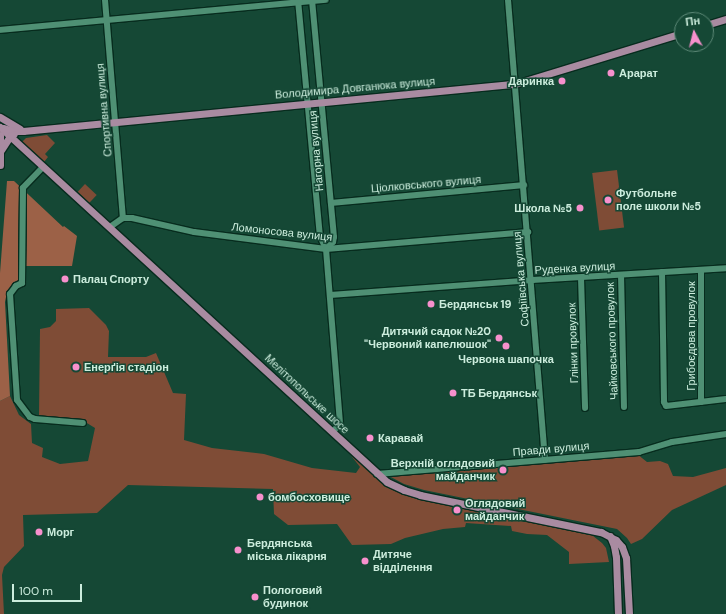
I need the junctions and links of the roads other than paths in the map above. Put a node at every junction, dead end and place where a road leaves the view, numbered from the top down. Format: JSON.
{"nodes":[{"id":1,"x":105,"y":0,"type":"edge"},
{"id":2,"x":326,"y":0,"type":"edge"},
{"id":3,"x":508,"y":0,"type":"edge"},
{"id":4,"x":298,"y":1,"type":"edge"},
{"id":5,"x":312,"y":1,"type":"edge"},
{"id":6,"x":726,"y":19,"type":"edge"},
{"id":7,"x":107,"y":20,"type":"junction"},
{"id":8,"x":714,"y":23,"type":"edge"},
{"id":9,"x":0,"y":30,"type":"edge"},
{"id":10,"x":674,"y":35,"type":"edge"},
{"id":11,"x":515,"y":84,"type":"junction"},
{"id":12,"x":321,"y":103,"type":"junction"},
{"id":13,"x":307,"y":104,"type":"junction"},
{"id":14,"x":0,"y":118,"type":"edge"},
{"id":15,"x":114,"y":122,"type":"junction"},
{"id":16,"x":0,"y":127,"type":"edge"},
{"id":17,"x":23,"y":131,"type":"junction"},
{"id":18,"x":0,"y":135,"type":"edge"},
{"id":19,"x":9,"y":138,"type":"junction"},
{"id":20,"x":1,"y":150,"type":"junction"},
{"id":21,"x":0,"y":165,"type":"edge"},
{"id":22,"x":43,"y":167,"type":"junction"},
{"id":23,"x":524,"y":185,"type":"junction"},
{"id":24,"x":331,"y":203,"type":"junction"},
{"id":25,"x":123,"y":218,"type":"junction"},
{"id":26,"x":110,"y":227,"type":"junction"},
{"id":27,"x":528,"y":232,"type":"junction"},
{"id":28,"x":326,"y":249,"type":"junction"},
{"id":29,"x":726,"y":268,"type":"edge"},
{"id":30,"x":701,"y":270,"type":"junction"},
{"id":31,"x":662,"y":272,"type":"junction"},
{"id":32,"x":621,"y":275,"type":"junction"},
{"id":33,"x":581,"y":278,"type":"junction"},
{"id":34,"x":532,"y":280,"type":"junction"},
{"id":35,"x":330,"y":295,"type":"junction"},
{"id":36,"x":726,"y":399,"type":"edge"},
{"id":37,"x":701,"y":402,"type":"junction"},
{"id":38,"x":624,"y":407,"type":"dead end"},
{"id":39,"x":585,"y":408,"type":"dead end"},
{"id":40,"x":83,"y":423,"type":"dead end"},
{"id":41,"x":333,"y":432,"type":"junction"},
{"id":42,"x":726,"y":434,"type":"edge"},
{"id":43,"x":545,"y":460,"type":"junction"},
{"id":44,"x":377,"y":474,"type":"junction"},
{"id":45,"x":610,"y":536,"type":"junction"},
{"id":46,"x":618,"y":614,"type":"edge"},
{"id":47,"x":629,"y":614,"type":"edge"}],
"edges":[{"from":1,"to":7,"type":"street","name":"Спортивна вулиця"},
{"from":2,"to":5,"type":"street"},
{"from":3,"to":11,"type":"street","name":"Софіївська вулиця"},
{"from":4,"to":5,"type":"street"},
{"from":4,"to":7,"type":"street"},
{"from":4,"to":13,"type":"street","name":"Нагорна вулиця"},
{"from":5,"to":12,"type":"street","name":"Нагорна вулиця"},
{"from":6,"to":8,"type":"main road"},
{"from":7,"to":9,"type":"street"},
{"from":7,"to":15,"type":"street","name":"Спортивна вулиця"},
{"from":10,"to":11,"type":"main road","name":"Володимира Довганюка вулиця"},
{"from":11,"to":12,"type":"main road","name":"Володимира Довганюка вулиця"},
{"from":11,"to":23,"type":"street","name":"Софіївська вулиця"},
{"from":12,"to":13,"type":"main road","name":"Володимира Довганюка вулиця"},
{"from":12,"to":24,"type":"street","name":"Нагорна вулиця"},
{"from":13,"to":15,"type":"main road","name":"Володимира Довганюка вулиця"},
{"from":13,"to":28,"type":"street","name":"Нагорна вулиця"},
{"from":14,"to":17,"type":"main road"},
{"from":15,"to":17,"type":"main road","name":"Володимира Довганюка вулиця"},
{"from":15,"to":25,"type":"street","name":"Спортивна вулиця"},
{"from":16,"to":17,"type":"main road"},
{"from":16,"to":19,"type":"main road","name":"Мелітопольське шосе"},
{"from":17,"to":19,"type":"main road"},
{"from":18,"to":19,"type":"main road"},
{"from":18,"to":20,"type":"main road"},
{"from":19,"to":20,"type":"main road"},
{"from":19,"to":22,"type":"main road","name":"Мелітопольське шосе"},
{"from":20,"to":21,"type":"main road"},
{"from":22,"to":26,"type":"main road","name":"Мелітопольське шосе"},
{"from":22,"to":40,"type":"street"},
{"from":23,"to":24,"type":"street","name":"Ціолковського вулиця"},
{"from":23,"to":27,"type":"street","name":"Софіївська вулиця"},
{"from":24,"to":28,"type":"street","name":"Нагорна вулиця"},
{"from":25,"to":26,"type":"street"},
{"from":25,"to":28,"type":"street","name":"Ломоносова вулиця"},
{"from":26,"to":41,"type":"main road","name":"Мелітопольське шосе"},
{"from":27,"to":28,"type":"street","name":"Ломоносова вулиця"},
{"from":27,"to":34,"type":"street","name":"Софіївська вулиця"},
{"from":28,"to":35,"type":"street","name":"Нагорна вулиця"},
{"from":29,"to":30,"type":"street","name":"Руденка вулиця"},
{"from":30,"to":31,"type":"street","name":"Руденка вулиця"},
{"from":30,"to":37,"type":"street","name":"Грибоєдова провулок"},
{"from":31,"to":32,"type":"street","name":"Руденка вулиця"},
{"from":31,"to":37,"type":"street"},
{"from":32,"to":33,"type":"street","name":"Руденка вулиця"},
{"from":32,"to":38,"type":"street","name":"Чайковського провулок"},
{"from":33,"to":34,"type":"street","name":"Руденка вулиця"},
{"from":33,"to":39,"type":"street","name":"Глінки провулок"},
{"from":34,"to":35,"type":"street","name":"Руденка вулиця"},
{"from":34,"to":43,"type":"street","name":"Софіївська вулиця"},
{"from":35,"to":41,"type":"street","name":"Нагорна вулиця"},
{"from":36,"to":37,"type":"street"},
{"from":41,"to":44,"type":"main road","name":"Мелітопольське шосе"},
{"from":42,"to":43,"type":"street","name":"Правди вулиця"},
{"from":43,"to":44,"type":"street","name":"Правди вулиця"},
{"from":44,"to":45,"type":"main road","name":"Мелітопольське шосе"},
{"from":45,"to":46,"type":"main road"},
{"from":45,"to":47,"type":"main road"}]}
